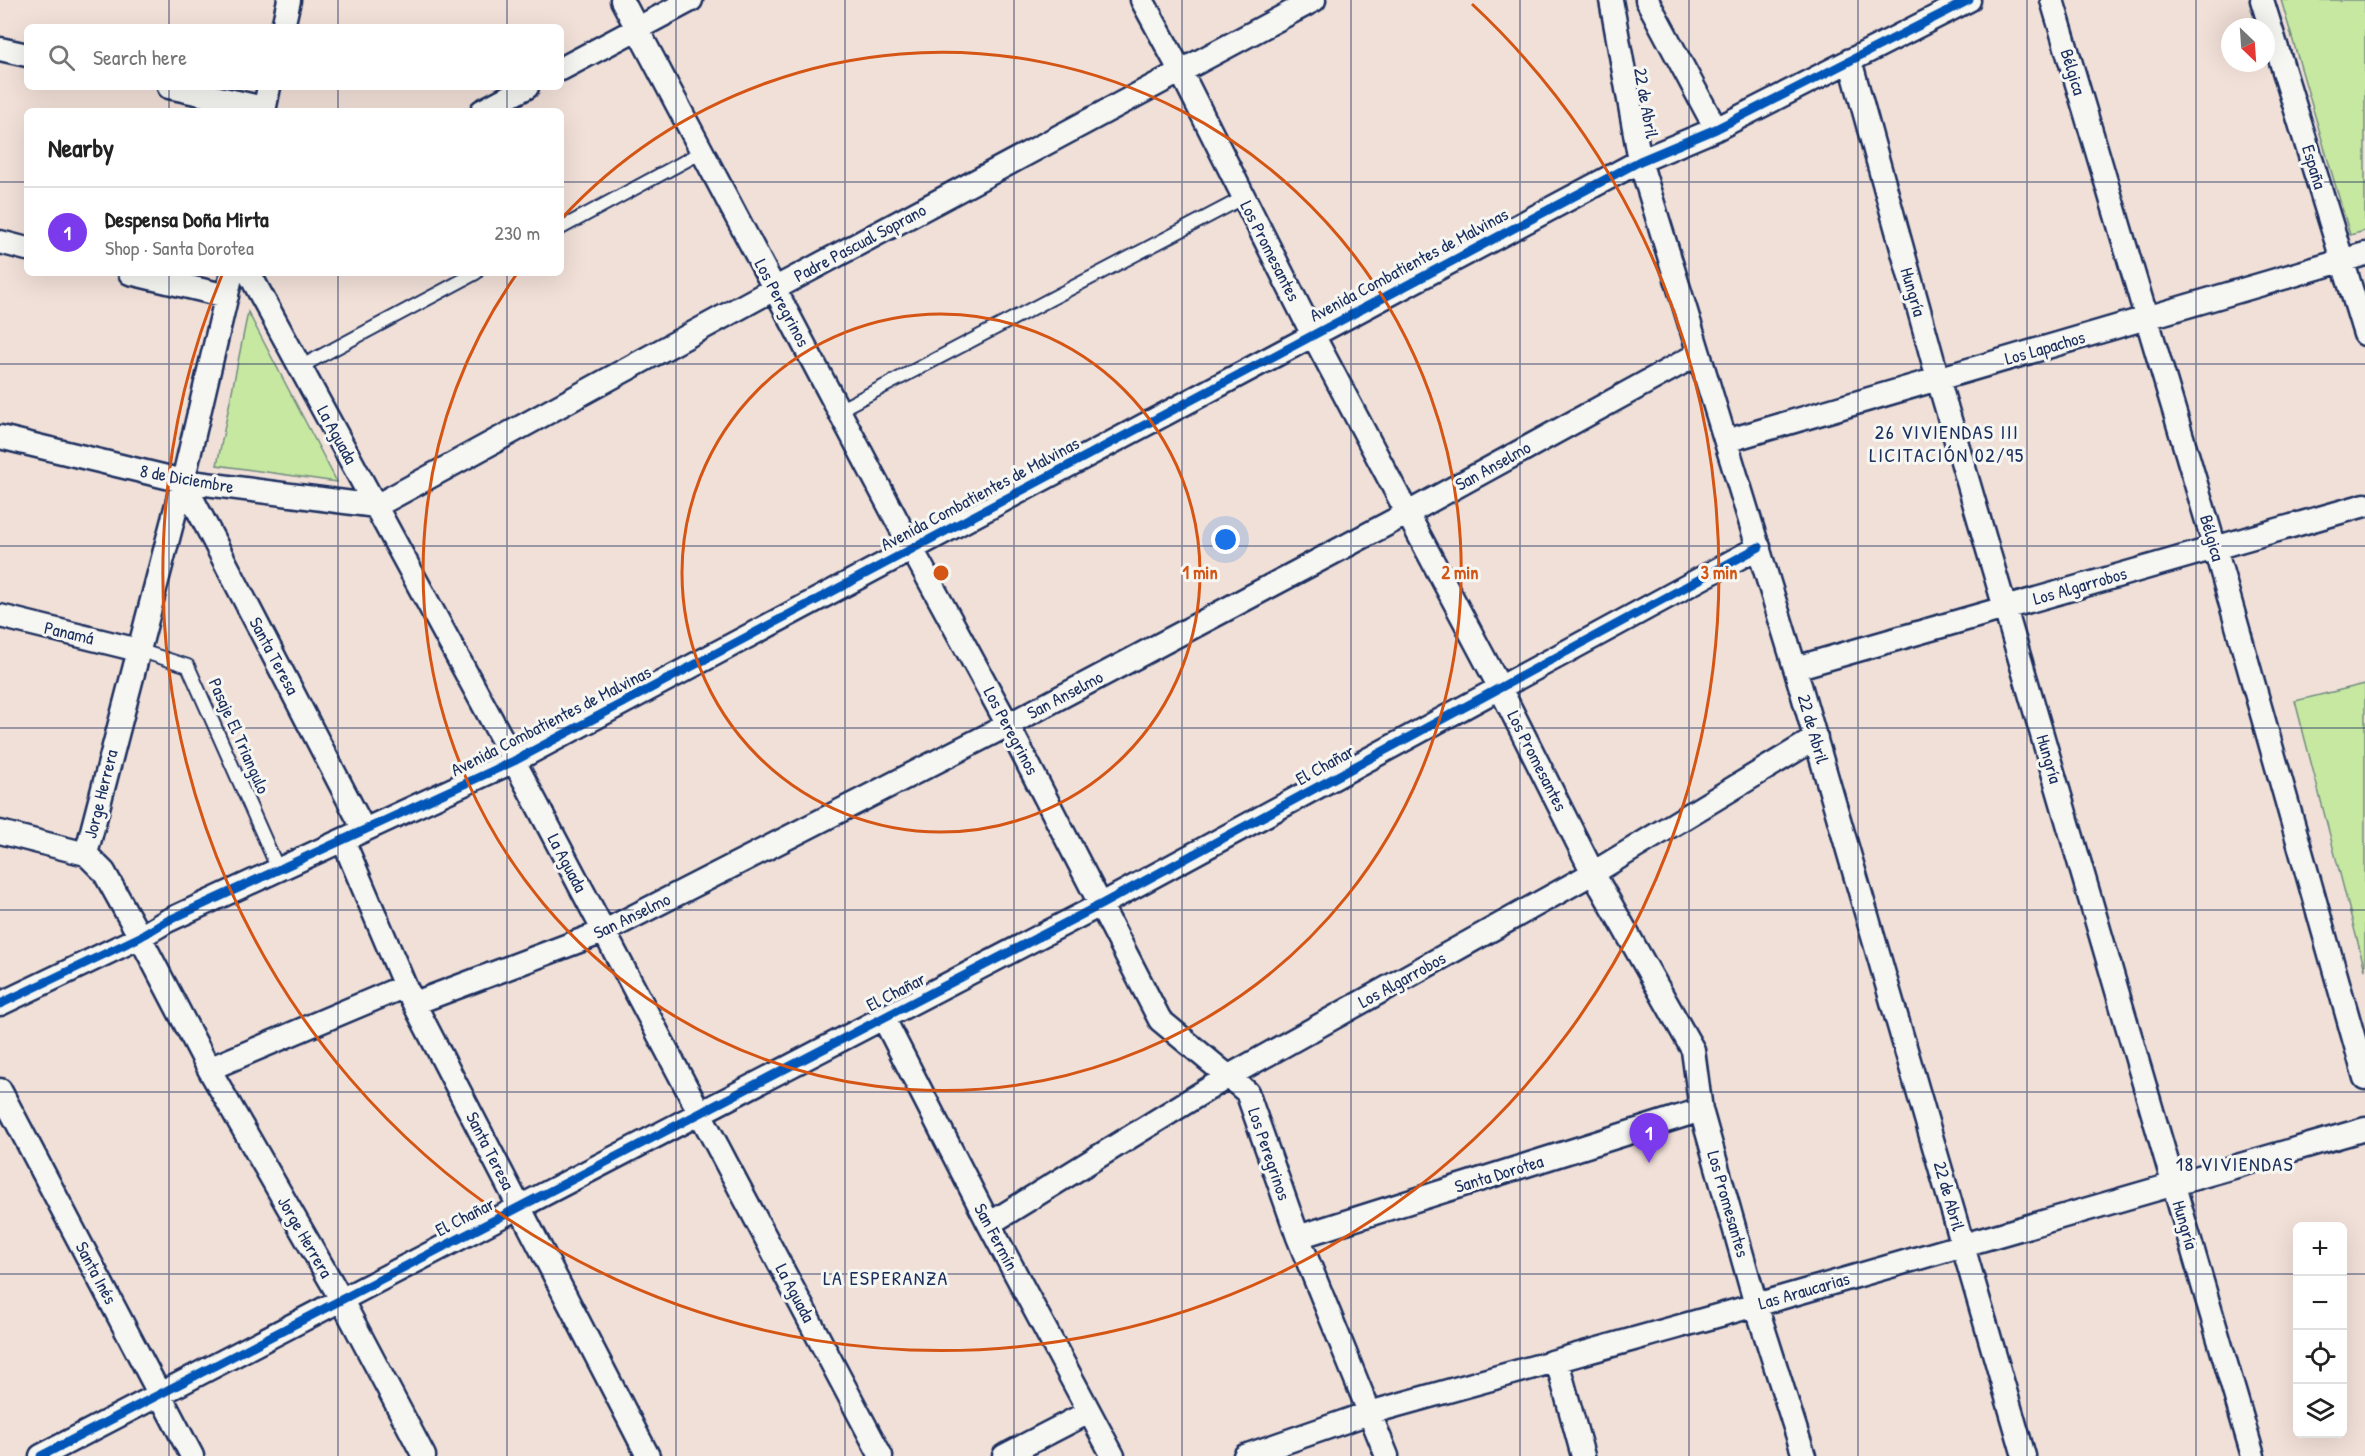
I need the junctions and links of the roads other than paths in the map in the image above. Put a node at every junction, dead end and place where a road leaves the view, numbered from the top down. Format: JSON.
{"nodes":[{"id":1,"x":289,"y":0,"type":"edge"},
{"id":2,"x":622,"y":0,"type":"edge"},
{"id":3,"x":691,"y":0,"type":"edge"},
{"id":4,"x":1142,"y":0,"type":"edge"},
{"id":5,"x":1314,"y":0,"type":"edge"},
{"id":6,"x":1611,"y":0,"type":"edge"},
{"id":7,"x":1647,"y":0,"type":"edge"},
{"id":8,"x":1969,"y":0,"type":"edge"},
{"id":9,"x":2052,"y":0,"type":"edge"},
{"id":10,"x":2262,"y":0,"type":"edge"},
{"id":11,"x":284,"y":24,"type":"edge"},
{"id":12,"x":637,"y":29,"type":"junction"},
{"id":13,"x":0,"y":49,"type":"edge"},
{"id":14,"x":24,"y":54,"type":"edge"},
{"id":15,"x":1850,"y":60,"type":"junction"},
{"id":16,"x":564,"y":67,"type":"edge"},
{"id":17,"x":1181,"y":72,"type":"junction"},
{"id":18,"x":188,"y":90,"type":"edge"},
{"id":19,"x":521,"y":90,"type":"edge"},
{"id":20,"x":266,"y":102,"type":"edge"},
{"id":21,"x":488,"y":108,"type":"edge"},
{"id":22,"x":1716,"y":129,"type":"junction"},
{"id":23,"x":702,"y":152,"type":"junction"},
{"id":24,"x":1640,"y":161,"type":"junction"},
{"id":25,"x":1243,"y":198,"type":"junction"},
{"id":26,"x":564,"y":226,"type":"edge"},
{"id":27,"x":0,"y":242,"type":"edge"},
{"id":28,"x":24,"y":248,"type":"edge"},
{"id":29,"x":2365,"y":254,"type":"edge"},
{"id":30,"x":2343,"y":261,"type":"junction"},
{"id":31,"x":143,"y":276,"type":"edge"},
{"id":32,"x":231,"y":276,"type":"edge"},
{"id":33,"x":251,"y":276,"type":"edge"},
{"id":34,"x":470,"y":276,"type":"edge"},
{"id":35,"x":774,"y":289,"type":"junction"},
{"id":36,"x":227,"y":296,"type":"junction"},
{"id":37,"x":2147,"y":318,"type":"junction"},
{"id":38,"x":2365,"y":334,"type":"edge"},
{"id":39,"x":1313,"y":335,"type":"junction"},
{"id":40,"x":1698,"y":354,"type":"junction"},
{"id":41,"x":300,"y":367,"type":"junction"},
{"id":42,"x":1938,"y":379,"type":"junction"},
{"id":43,"x":838,"y":410,"type":"junction"},
{"id":44,"x":0,"y":436,"type":"edge"},
{"id":45,"x":1726,"y":441,"type":"junction"},
{"id":46,"x":183,"y":481,"type":"junction"},
{"id":47,"x":2365,"y":505,"type":"edge"},
{"id":48,"x":376,"y":506,"type":"junction"},
{"id":49,"x":1408,"y":513,"type":"junction"},
{"id":50,"x":1759,"y":547,"type":"junction"},
{"id":51,"x":2215,"y":548,"type":"junction"},
{"id":52,"x":912,"y":549,"type":"junction"},
{"id":53,"x":2005,"y":608,"type":"junction"},
{"id":54,"x":0,"y":616,"type":"edge"},
{"id":55,"x":138,"y":650,"type":"junction"},
{"id":56,"x":1795,"y":668,"type":"junction"},
{"id":57,"x":1500,"y":688,"type":"junction"},
{"id":58,"x":1008,"y":725,"type":"junction"},
{"id":59,"x":1816,"y":738,"type":"junction"},
{"id":60,"x":514,"y":762,"type":"junction"},
{"id":61,"x":364,"y":830,"type":"junction"},
{"id":62,"x":0,"y":832,"type":"edge"},
{"id":63,"x":343,"y":840,"type":"junction"},
{"id":64,"x":86,"y":854,"type":"junction"},
{"id":65,"x":278,"y":869,"type":"junction"},
{"id":66,"x":1593,"y":873,"type":"junction"},
{"id":67,"x":1102,"y":904,"type":"junction"},
{"id":68,"x":603,"y":932,"type":"junction"},
{"id":69,"x":140,"y":937,"type":"junction"},
{"id":70,"x":410,"y":994,"type":"junction"},
{"id":71,"x":0,"y":1004,"type":"edge"},
{"id":72,"x":883,"y":1017,"type":"junction"},
{"id":73,"x":209,"y":1069,"type":"junction"},
{"id":74,"x":1229,"y":1076,"type":"junction"},
{"id":75,"x":2365,"y":1078,"type":"edge"},
{"id":76,"x":0,"y":1090,"type":"edge"},
{"id":77,"x":1701,"y":1110,"type":"junction"},
{"id":78,"x":701,"y":1113,"type":"junction"},
{"id":79,"x":2365,"y":1129,"type":"edge"},
{"id":80,"x":2174,"y":1184,"type":"junction"},
{"id":81,"x":519,"y":1208,"type":"junction"},
{"id":82,"x":989,"y":1224,"type":"junction"},
{"id":83,"x":1298,"y":1237,"type":"junction"},
{"id":84,"x":1963,"y":1245,"type":"junction"},
{"id":85,"x":341,"y":1299,"type":"junction"},
{"id":86,"x":1756,"y":1305,"type":"junction"},
{"id":87,"x":1557,"y":1361,"type":"junction"},
{"id":88,"x":160,"y":1395,"type":"junction"},
{"id":89,"x":1089,"y":1412,"type":"junction"},
{"id":90,"x":1369,"y":1413,"type":"junction"},
{"id":91,"x":41,"y":1456,"type":"edge"},
{"id":92,"x":192,"y":1456,"type":"edge"},
{"id":93,"x":424,"y":1456,"type":"edge"},
{"id":94,"x":648,"y":1456,"type":"edge"},
{"id":95,"x":881,"y":1456,"type":"edge"},
{"id":96,"x":1004,"y":1456,"type":"edge"},
{"id":97,"x":1113,"y":1456,"type":"edge"},
{"id":98,"x":1245,"y":1456,"type":"edge"},
{"id":99,"x":1387,"y":1456,"type":"edge"},
{"id":100,"x":1583,"y":1456,"type":"edge"},
{"id":101,"x":1804,"y":1456,"type":"edge"},
{"id":102,"x":2024,"y":1456,"type":"edge"},
{"id":103,"x":2253,"y":1456,"type":"edge"}],
"edges":[{"from":1,"to":11,"type":"street"},
{"from":2,"to":12,"type":"street","name":"Los Peregrinos"},
{"from":3,"to":12,"type":"street"},
{"from":4,"to":17,"type":"street","name":"Los Promesantes"},
{"from":5,"to":17,"type":"street","name":"Padre Pascual Soprano"},
{"from":6,"to":24,"type":"street","name":"22 de Abril"},
{"from":7,"to":22,"type":"street"},
{"from":8,"to":15,"type":"street","name":"Avenida Combatientes de Malvinas"},
{"from":9,"to":37,"type":"street","name":"Bélgica"},
{"from":10,"to":30,"type":"street","name":"España"},
{"from":12,"to":16,"type":"street"},
{"from":12,"to":23,"type":"street","name":"Los Peregrinos"},
{"from":13,"to":14,"type":"street"},
{"from":15,"to":22,"type":"street","name":"Avenida Combatientes de Malvinas"},
{"from":15,"to":42,"type":"street","name":"Hungría"},
{"from":17,"to":25,"type":"street","name":"Los Promesantes"},
{"from":17,"to":35,"type":"street","name":"Padre Pascual Soprano"},
{"from":18,"to":20,"type":"street"},
{"from":19,"to":21,"type":"street"},
{"from":22,"to":24,"type":"street","name":"Avenida Combatientes de Malvinas"},
{"from":23,"to":26,"type":"lane"},
{"from":23,"to":35,"type":"street","name":"Los Peregrinos"},
{"from":24,"to":39,"type":"street","name":"Avenida Combatientes de Malvinas"},
{"from":24,"to":40,"type":"street","name":"22 de Abril"},
{"from":25,"to":39,"type":"street","name":"Los Promesantes"},
{"from":25,"to":43,"type":"lane"},
{"from":27,"to":28,"type":"street"},
{"from":29,"to":30,"type":"street","name":"Los Lapachos"},
{"from":30,"to":37,"type":"street","name":"Los Lapachos"},
{"from":30,"to":38,"type":"street","name":"España"},
{"from":31,"to":36,"type":"street"},
{"from":32,"to":36,"type":"street","name":"Jorge Herrera"},
{"from":33,"to":41,"type":"street","name":"La Aguada"},
{"from":34,"to":41,"type":"lane"},
{"from":35,"to":43,"type":"street","name":"Los Peregrinos"},
{"from":35,"to":48,"type":"street","name":"Padre Pascual Soprano"},
{"from":36,"to":46,"type":"street","name":"Jorge Herrera"},
{"from":37,"to":42,"type":"street","name":"Los Lapachos"},
{"from":37,"to":51,"type":"street","name":"Bélgica"},
{"from":39,"to":49,"type":"street","name":"Los Promesantes"},
{"from":39,"to":52,"type":"street","name":"Avenida Combatientes de Malvinas"},
{"from":40,"to":45,"type":"street","name":"22 de Abril"},
{"from":40,"to":49,"type":"street","name":"San Anselmo"},
{"from":41,"to":48,"type":"street","name":"La Aguada"},
{"from":42,"to":45,"type":"street","name":"Los Lapachos"},
{"from":42,"to":53,"type":"street","name":"Hungría"},
{"from":43,"to":52,"type":"street","name":"Los Peregrinos"},
{"from":44,"to":46,"type":"street","name":"8 de Diciembre"},
{"from":45,"to":50,"type":"street","name":"22 de Abril"},
{"from":46,"to":48,"type":"street","name":"8 de Diciembre"},
{"from":46,"to":55,"type":"street","name":"Jorge Herrera"},
{"from":46,"to":61,"type":"street","name":"Santa Teresa"},
{"from":47,"to":51,"type":"street","name":"Los Algarrobos"},
{"from":48,"to":60,"type":"street","name":"La Aguada"},
{"from":49,"to":57,"type":"street","name":"Los Promesantes"},
{"from":49,"to":58,"type":"street","name":"San Anselmo"},
{"from":50,"to":56,"type":"street","name":"22 de Abril"},
{"from":50,"to":57,"type":"street","name":"El Chañar"},
{"from":51,"to":53,"type":"street","name":"Los Algarrobos"},
{"from":51,"to":75,"type":"street","name":"Bélgica"},
{"from":52,"to":58,"type":"street","name":"Los Peregrinos"},
{"from":52,"to":60,"type":"street","name":"Avenida Combatientes de Malvinas"},
{"from":53,"to":56,"type":"street","name":"Los Algarrobos"},
{"from":53,"to":80,"type":"street","name":"Hungría"},
{"from":54,"to":55,"type":"street","name":"Panamá"},
{"from":55,"to":64,"type":"street","name":"Jorge Herrera"},
{"from":55,"to":65,"type":"lane","name":"Pasaje El Triangulo"},
{"from":56,"to":59,"type":"street","name":"22 de Abril"},
{"from":57,"to":66,"type":"street","name":"Los Promesantes"},
{"from":57,"to":67,"type":"street","name":"El Chañar"},
{"from":58,"to":67,"type":"street","name":"Los Peregrinos"},
{"from":58,"to":68,"type":"street","name":"San Anselmo"},
{"from":59,"to":66,"type":"street","name":"Los Algarrobos"},
{"from":59,"to":84,"type":"street","name":"22 de Abril"},
{"from":60,"to":61,"type":"street","name":"Avenida Combatientes de Malvinas"},
{"from":60,"to":68,"type":"street","name":"La Aguada"},
{"from":61,"to":63,"type":"street","name":"Avenida Combatientes de Malvinas"},
{"from":62,"to":64,"type":"street"},
{"from":63,"to":65,"type":"street","name":"Avenida Combatientes de Malvinas"},
{"from":63,"to":70,"type":"street","name":"Santa Teresa"},
{"from":64,"to":69,"type":"street","name":"Jorge Herrera"},
{"from":65,"to":69,"type":"street","name":"Avenida Combatientes de Malvinas"},
{"from":66,"to":74,"type":"street","name":"Los Algarrobos"},
{"from":66,"to":77,"type":"street","name":"Los Promesantes"},
{"from":67,"to":72,"type":"street","name":"El Chañar"},
{"from":67,"to":74,"type":"street","name":"Los Peregrinos"},
{"from":68,"to":70,"type":"street","name":"San Anselmo"},
{"from":68,"to":78,"type":"street","name":"La Aguada"},
{"from":69,"to":71,"type":"street","name":"Avenida Combatientes de Malvinas"},
{"from":69,"to":73,"type":"street","name":"Jorge Herrera"},
{"from":70,"to":73,"type":"street","name":"San Anselmo"},
{"from":70,"to":81,"type":"street","name":"Santa Teresa"},
{"from":72,"to":78,"type":"street","name":"El Chañar"},
{"from":72,"to":82,"type":"street","name":"San Fermín"},
{"from":73,"to":85,"type":"street","name":"Jorge Herrera"},
{"from":74,"to":82,"type":"street","name":"Los Algarrobos"},
{"from":74,"to":83,"type":"street","name":"Los Peregrinos"},
{"from":76,"to":88,"type":"street","name":"Santa Inés"},
{"from":77,"to":83,"type":"street","name":"Santa Dorotea"},
{"from":77,"to":86,"type":"street","name":"Los Promesantes"},
{"from":78,"to":81,"type":"street","name":"El Chañar"},
{"from":78,"to":95,"type":"street","name":"La Aguada"},
{"from":79,"to":80,"type":"street","name":"Las Araucarias"},
{"from":80,"to":84,"type":"street","name":"Las Araucarias"},
{"from":80,"to":103,"type":"street","name":"Hungría"},
{"from":81,"to":85,"type":"street","name":"El Chañar"},
{"from":81,"to":94,"type":"street","name":"Santa Teresa"},
{"from":82,"to":89,"type":"street","name":"San Fermín"},
{"from":83,"to":90,"type":"street","name":"Los Peregrinos"},
{"from":84,"to":86,"type":"street","name":"Las Araucarias"},
{"from":84,"to":102,"type":"street","name":"22 de Abril"},
{"from":85,"to":88,"type":"street","name":"El Chañar"},
{"from":85,"to":93,"type":"street","name":"Jorge Herrera"},
{"from":86,"to":87,"type":"street","name":"Las Araucarias"},
{"from":86,"to":101,"type":"street","name":"Los Promesantes"},
{"from":87,"to":90,"type":"street","name":"Las Araucarias"},
{"from":87,"to":100,"type":"street"},
{"from":88,"to":91,"type":"street","name":"El Chañar"},
{"from":88,"to":92,"type":"street","name":"Santa Inés"},
{"from":89,"to":96,"type":"street"},
{"from":89,"to":97,"type":"street","name":"San Fermín"},
{"from":90,"to":98,"type":"street","name":"Las Araucarias"},
{"from":90,"to":99,"type":"street","name":"Los Peregrinos"}]}
